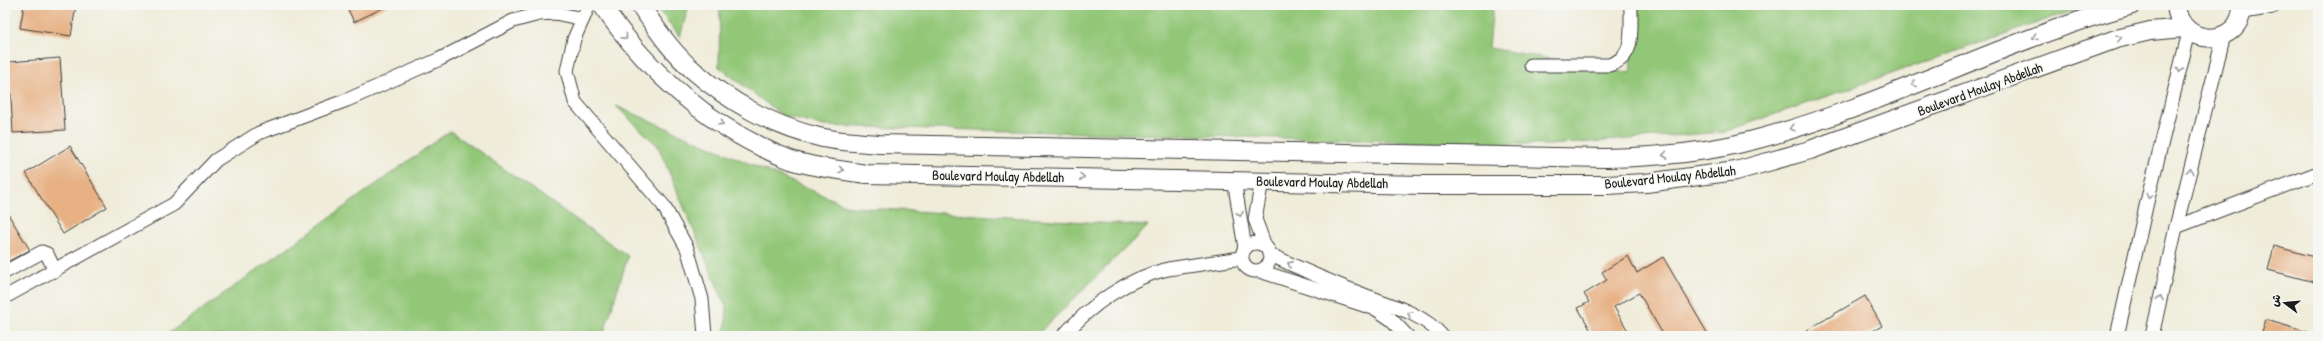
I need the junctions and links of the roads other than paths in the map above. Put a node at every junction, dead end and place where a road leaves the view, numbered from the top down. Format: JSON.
{"nodes":[{"id":1,"x":589,"y":5,"type":"edge"},
{"id":2,"x":602,"y":5,"type":"edge"},
{"id":3,"x":640,"y":5,"type":"edge"},
{"id":4,"x":1631,"y":5,"type":"edge"},
{"id":5,"x":2132,"y":5,"type":"edge"},
{"id":6,"x":2176,"y":5,"type":"edge"},
{"id":7,"x":2270,"y":5,"type":"edge"},
{"id":8,"x":2242,"y":7,"type":"edge"},
{"id":9,"x":583,"y":18,"type":"junction"},
{"id":10,"x":2187,"y":30,"type":"junction"},
{"id":11,"x":2224,"y":35,"type":"junction"},
{"id":12,"x":1531,"y":65,"type":"dead end"},
{"id":13,"x":2318,"y":173,"type":"edge"},
{"id":14,"x":1234,"y":180,"type":"junction"},
{"id":15,"x":1262,"y":181,"type":"junction"},
{"id":16,"x":2176,"y":227,"type":"junction"},
{"id":17,"x":1267,"y":250,"type":"junction"},
{"id":18,"x":1243,"y":253,"type":"junction"},
{"id":19,"x":55,"y":270,"type":"junction"},
{"id":20,"x":1260,"y":271,"type":"junction"},
{"id":21,"x":5,"y":272,"type":"edge"},
{"id":22,"x":5,"y":297,"type":"edge"},
{"id":23,"x":706,"y":336,"type":"edge"},
{"id":24,"x":1063,"y":336,"type":"edge"},
{"id":25,"x":1407,"y":336,"type":"edge"},
{"id":26,"x":1442,"y":336,"type":"edge"},
{"id":27,"x":2117,"y":336,"type":"edge"},
{"id":28,"x":2152,"y":336,"type":"edge"}],
"edges":[{"from":1,"to":9,"type":"street"},
{"from":2,"to":14,"type":"main road","name":"Boulevard Moulay Abdellah","one_way":true},
{"from":5,"to":3,"type":"main road","name":"Boulevard Moulay Abdellah","one_way":true},
{"from":4,"to":12,"type":"street"},
{"from":6,"to":10,"type":"main road"},
{"from":7,"to":8,"type":"main road"},
{"from":8,"to":11,"type":"main road"},
{"from":9,"to":19,"type":"street"},
{"from":9,"to":23,"type":"street"},
{"from":10,"to":11,"type":"main road"},
{"from":15,"to":10,"type":"main road","name":"Boulevard Moulay Abdellah","one_way":true},
{"from":10,"to":27,"type":"street","one_way":true},
{"from":16,"to":11,"type":"street","one_way":true},
{"from":13,"to":16,"type":"street"},
{"from":14,"to":15,"type":"main road","name":"Boulevard Moulay Abdellah"},
{"from":14,"to":18,"type":"street","one_way":true},
{"from":15,"to":17,"type":"street"},
{"from":28,"to":16,"type":"street","one_way":true},
{"from":17,"to":18,"type":"street"},
{"from":17,"to":20,"type":"street"},
{"from":26,"to":17,"type":"street","one_way":true},
{"from":18,"to":20,"type":"street"},
{"from":18,"to":24,"type":"street"},
{"from":19,"to":21,"type":"street"},
{"from":19,"to":22,"type":"street"},
{"from":20,"to":25,"type":"street"}]}
